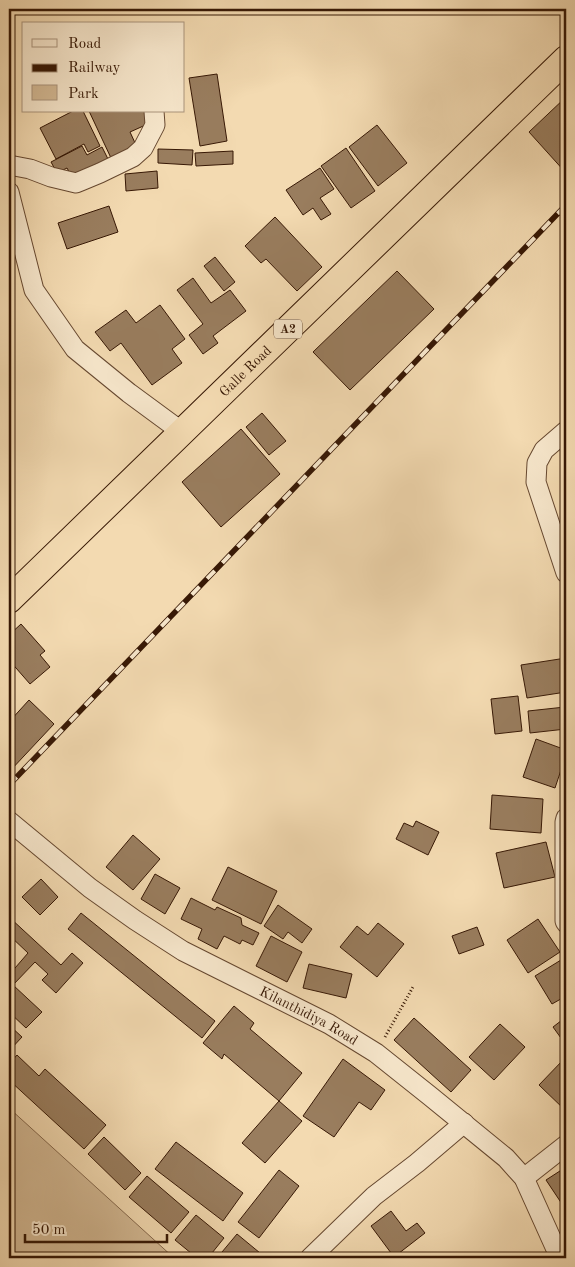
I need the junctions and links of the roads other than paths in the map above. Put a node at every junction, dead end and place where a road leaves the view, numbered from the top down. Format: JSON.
{"nodes":[{"id":1,"x":566,"y":59,"type":"edge"},
{"id":2,"x":154,"y":112,"type":"edge"},
{"id":3,"x":9,"y":165,"type":"edge"},
{"id":4,"x":9,"y":192,"type":"edge"},
{"id":5,"x":566,"y":431,"type":"edge"},
{"id":6,"x":182,"y":432,"type":"junction"},
{"id":7,"x":566,"y":573,"type":"edge"},
{"id":8,"x":9,"y":600,"type":"edge"},
{"id":9,"x":566,"y":818,"type":"edge"},
{"id":10,"x":9,"y":821,"type":"edge"},
{"id":11,"x":566,"y":923,"type":"edge"},
{"id":12,"x":464,"y":1123,"type":"junction"},
{"id":13,"x":566,"y":1145,"type":"edge"},
{"id":14,"x":524,"y":1178,"type":"junction"},
{"id":15,"x":310,"y":1258,"type":"edge"},
{"id":16,"x":560,"y":1258,"type":"edge"}],
"edges":[{"from":1,"to":6,"type":"highway","name":"Galle Road","number":"A2"},
{"from":2,"to":3,"type":"street"},
{"from":4,"to":6,"type":"street"},
{"from":5,"to":7,"type":"street"},
{"from":6,"to":8,"type":"highway","name":"Galle Road","number":"A2"},
{"from":9,"to":11,"type":"street"},
{"from":10,"to":12,"type":"street","name":"Kilanthidiya Road"},
{"from":12,"to":14,"type":"street","name":"Kilanthidiya Road"},
{"from":12,"to":15,"type":"street"},
{"from":13,"to":14,"type":"street"},
{"from":14,"to":16,"type":"street","name":"Kilanthidiya Road"}]}
